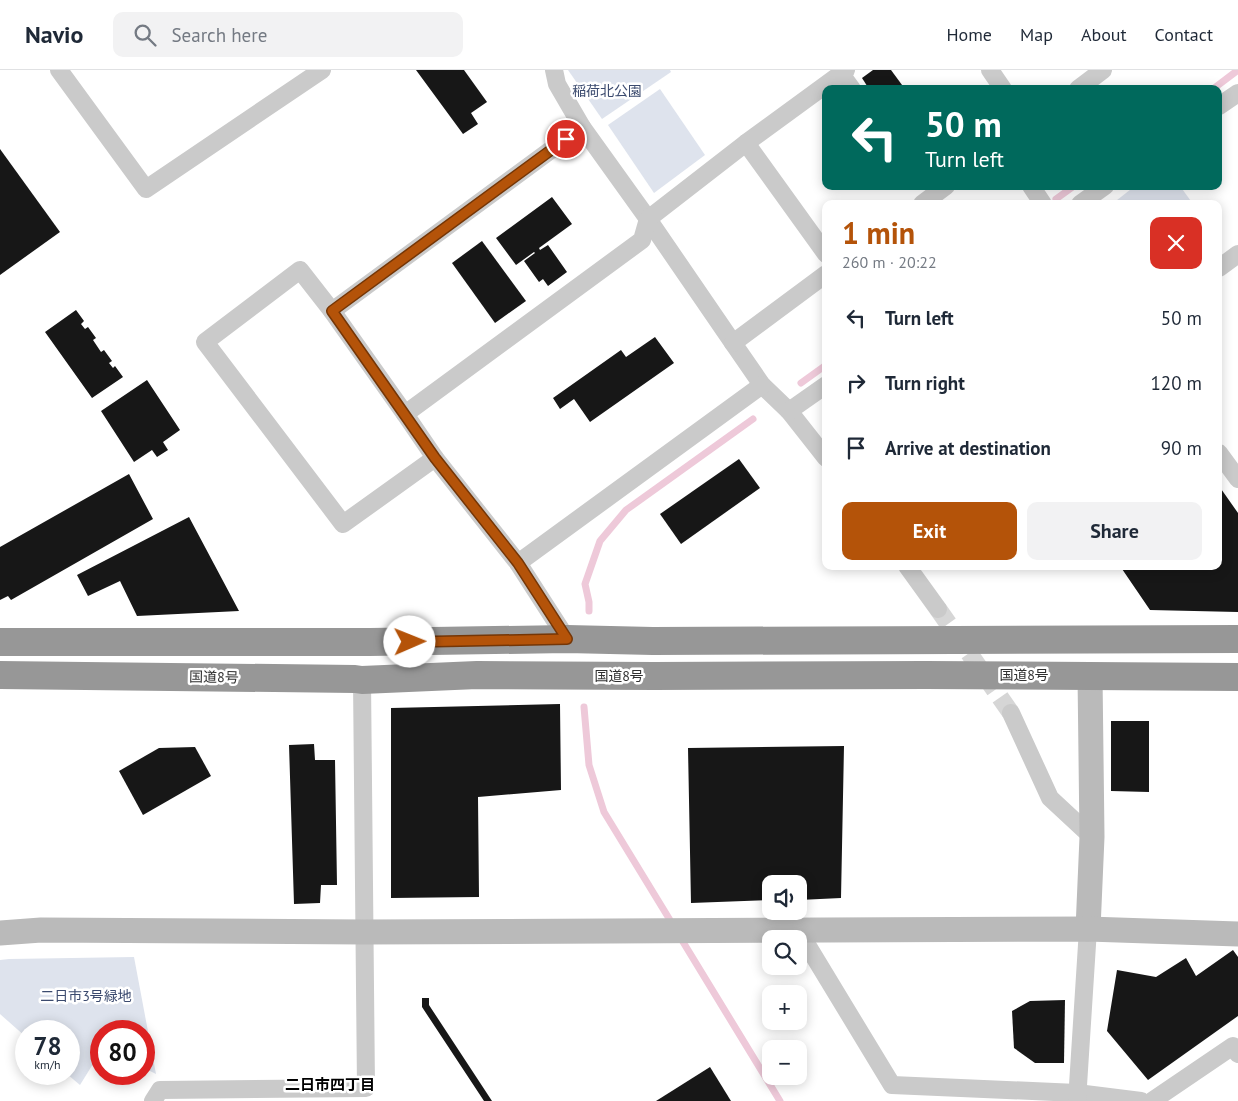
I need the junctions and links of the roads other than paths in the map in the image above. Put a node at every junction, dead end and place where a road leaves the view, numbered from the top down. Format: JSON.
{"nodes":[{"id":1,"x":59,"y":70,"type":"edge"},
{"id":2,"x":322,"y":70,"type":"edge"},
{"id":3,"x":554,"y":70,"type":"edge"},
{"id":4,"x":990,"y":70,"type":"edge"},
{"id":5,"x":1103,"y":70,"type":"edge"},
{"id":6,"x":844,"y":72,"type":"edge"},
{"id":7,"x":826,"y":85,"type":"edge"},
{"id":8,"x":850,"y":85,"type":"edge"},
{"id":9,"x":1000,"y":85,"type":"edge"},
{"id":10,"x":1083,"y":85,"type":"edge"},
{"id":11,"x":822,"y":88,"type":"edge"},
{"id":12,"x":1238,"y":93,"type":"edge"},
{"id":13,"x":1222,"y":104,"type":"edge"},
{"id":14,"x":582,"y":127,"type":"junction"},
{"id":15,"x":746,"y":143,"type":"junction"},
{"id":16,"x":938,"y":190,"type":"edge"},
{"id":17,"x":1099,"y":190,"type":"edge"},
{"id":18,"x":926,"y":196,"type":"edge"},
{"id":19,"x":1086,"y":200,"type":"edge"},
{"id":20,"x":648,"y":219,"type":"junction"},
{"id":21,"x":822,"y":248,"type":"edge"},
{"id":22,"x":822,"y":277,"type":"edge"},
{"id":23,"x":332,"y":311,"type":"junction"},
{"id":24,"x":732,"y":343,"type":"junction"},
{"id":25,"x":762,"y":385,"type":"junction"},
{"id":26,"x":822,"y":388,"type":"edge"},
{"id":27,"x":789,"y":411,"type":"junction"},
{"id":28,"x":405,"y":414,"type":"junction"},
{"id":29,"x":822,"y":453,"type":"edge"},
{"id":30,"x":1222,"y":456,"type":"edge"},
{"id":31,"x":435,"y":458,"type":"junction"},
{"id":32,"x":1238,"y":479,"type":"edge"},
{"id":33,"x":518,"y":563,"type":"junction"},
{"id":34,"x":910,"y":570,"type":"edge"},
{"id":35,"x":938,"y":609,"type":"tunnel mouth"},
{"id":36,"x":567,"y":639,"type":"junction"},
{"id":37,"x":1238,"y":639,"type":"edge"},
{"id":38,"x":0,"y":642,"type":"edge"},
{"id":39,"x":0,"y":675,"type":"edge"},
{"id":40,"x":1090,"y":675,"type":"junction"},
{"id":41,"x":1229,"y":677,"type":"edge"},
{"id":42,"x":362,"y":680,"type":"junction"},
{"id":43,"x":1011,"y":713,"type":"tunnel mouth"},
{"id":44,"x":1092,"y":837,"type":"junction"},
{"id":45,"x":1088,"y":929,"type":"junction"},
{"id":46,"x":762,"y":930,"type":"edge"},
{"id":47,"x":798,"y":930,"type":"edge"},
{"id":48,"x":0,"y":932,"type":"edge"},
{"id":49,"x":364,"y":932,"type":"junction"},
{"id":50,"x":1238,"y":934,"type":"edge"},
{"id":51,"x":807,"y":945,"type":"edge"},
{"id":52,"x":1236,"y":1048,"type":"edge"},
{"id":53,"x":1077,"y":1097,"type":"edge"},
{"id":54,"x":153,"y":1101,"type":"edge"},
{"id":55,"x":1140,"y":1101,"type":"edge"},
{"id":56,"x":1152,"y":1101,"type":"edge"}],
"edges":[{"from":1,"to":2,"type":"street"},
{"from":3,"to":14,"type":"street"},
{"from":4,"to":9,"type":"street"},
{"from":5,"to":10,"type":"street"},
{"from":6,"to":7,"type":"street"},
{"from":6,"to":8,"type":"street"},
{"from":11,"to":15,"type":"street"},
{"from":12,"to":13,"type":"street"},
{"from":14,"to":20,"type":"street"},
{"from":14,"to":23,"type":"street"},
{"from":15,"to":20,"type":"street"},
{"from":15,"to":21,"type":"street"},
{"from":16,"to":18,"type":"street"},
{"from":17,"to":19,"type":"street"},
{"from":20,"to":24,"type":"street"},
{"from":20,"to":28,"type":"street"},
{"from":22,"to":24,"type":"street"},
{"from":23,"to":28,"type":"street"},
{"from":23,"to":31,"type":"street"},
{"from":24,"to":25,"type":"street"},
{"from":25,"to":27,"type":"street"},
{"from":25,"to":33,"type":"street"},
{"from":26,"to":27,"type":"street"},
{"from":27,"to":29,"type":"street"},
{"from":28,"to":31,"type":"street"},
{"from":30,"to":32,"type":"street"},
{"from":31,"to":33,"type":"street"},
{"from":33,"to":36,"type":"street"},
{"from":34,"to":35,"type":"street"},
{"from":36,"to":37,"type":"highway"},
{"from":36,"to":38,"type":"highway"},
{"from":39,"to":42,"type":"highway","name":"国道8号"},
{"from":40,"to":41,"type":"highway","name":"国道8号"},
{"from":40,"to":42,"type":"highway","name":"国道8号"},
{"from":40,"to":44,"type":"street"},
{"from":42,"to":49,"type":"street"},
{"from":43,"to":44,"type":"street"},
{"from":44,"to":45,"type":"street"},
{"from":45,"to":47,"type":"street"},
{"from":45,"to":50,"type":"street"},
{"from":45,"to":53,"type":"street"},
{"from":46,"to":49,"type":"street"},
{"from":48,"to":49,"type":"street"},
{"from":49,"to":54,"type":"street"},
{"from":51,"to":53,"type":"street"},
{"from":52,"to":56,"type":"street"},
{"from":53,"to":55,"type":"street"}]}
